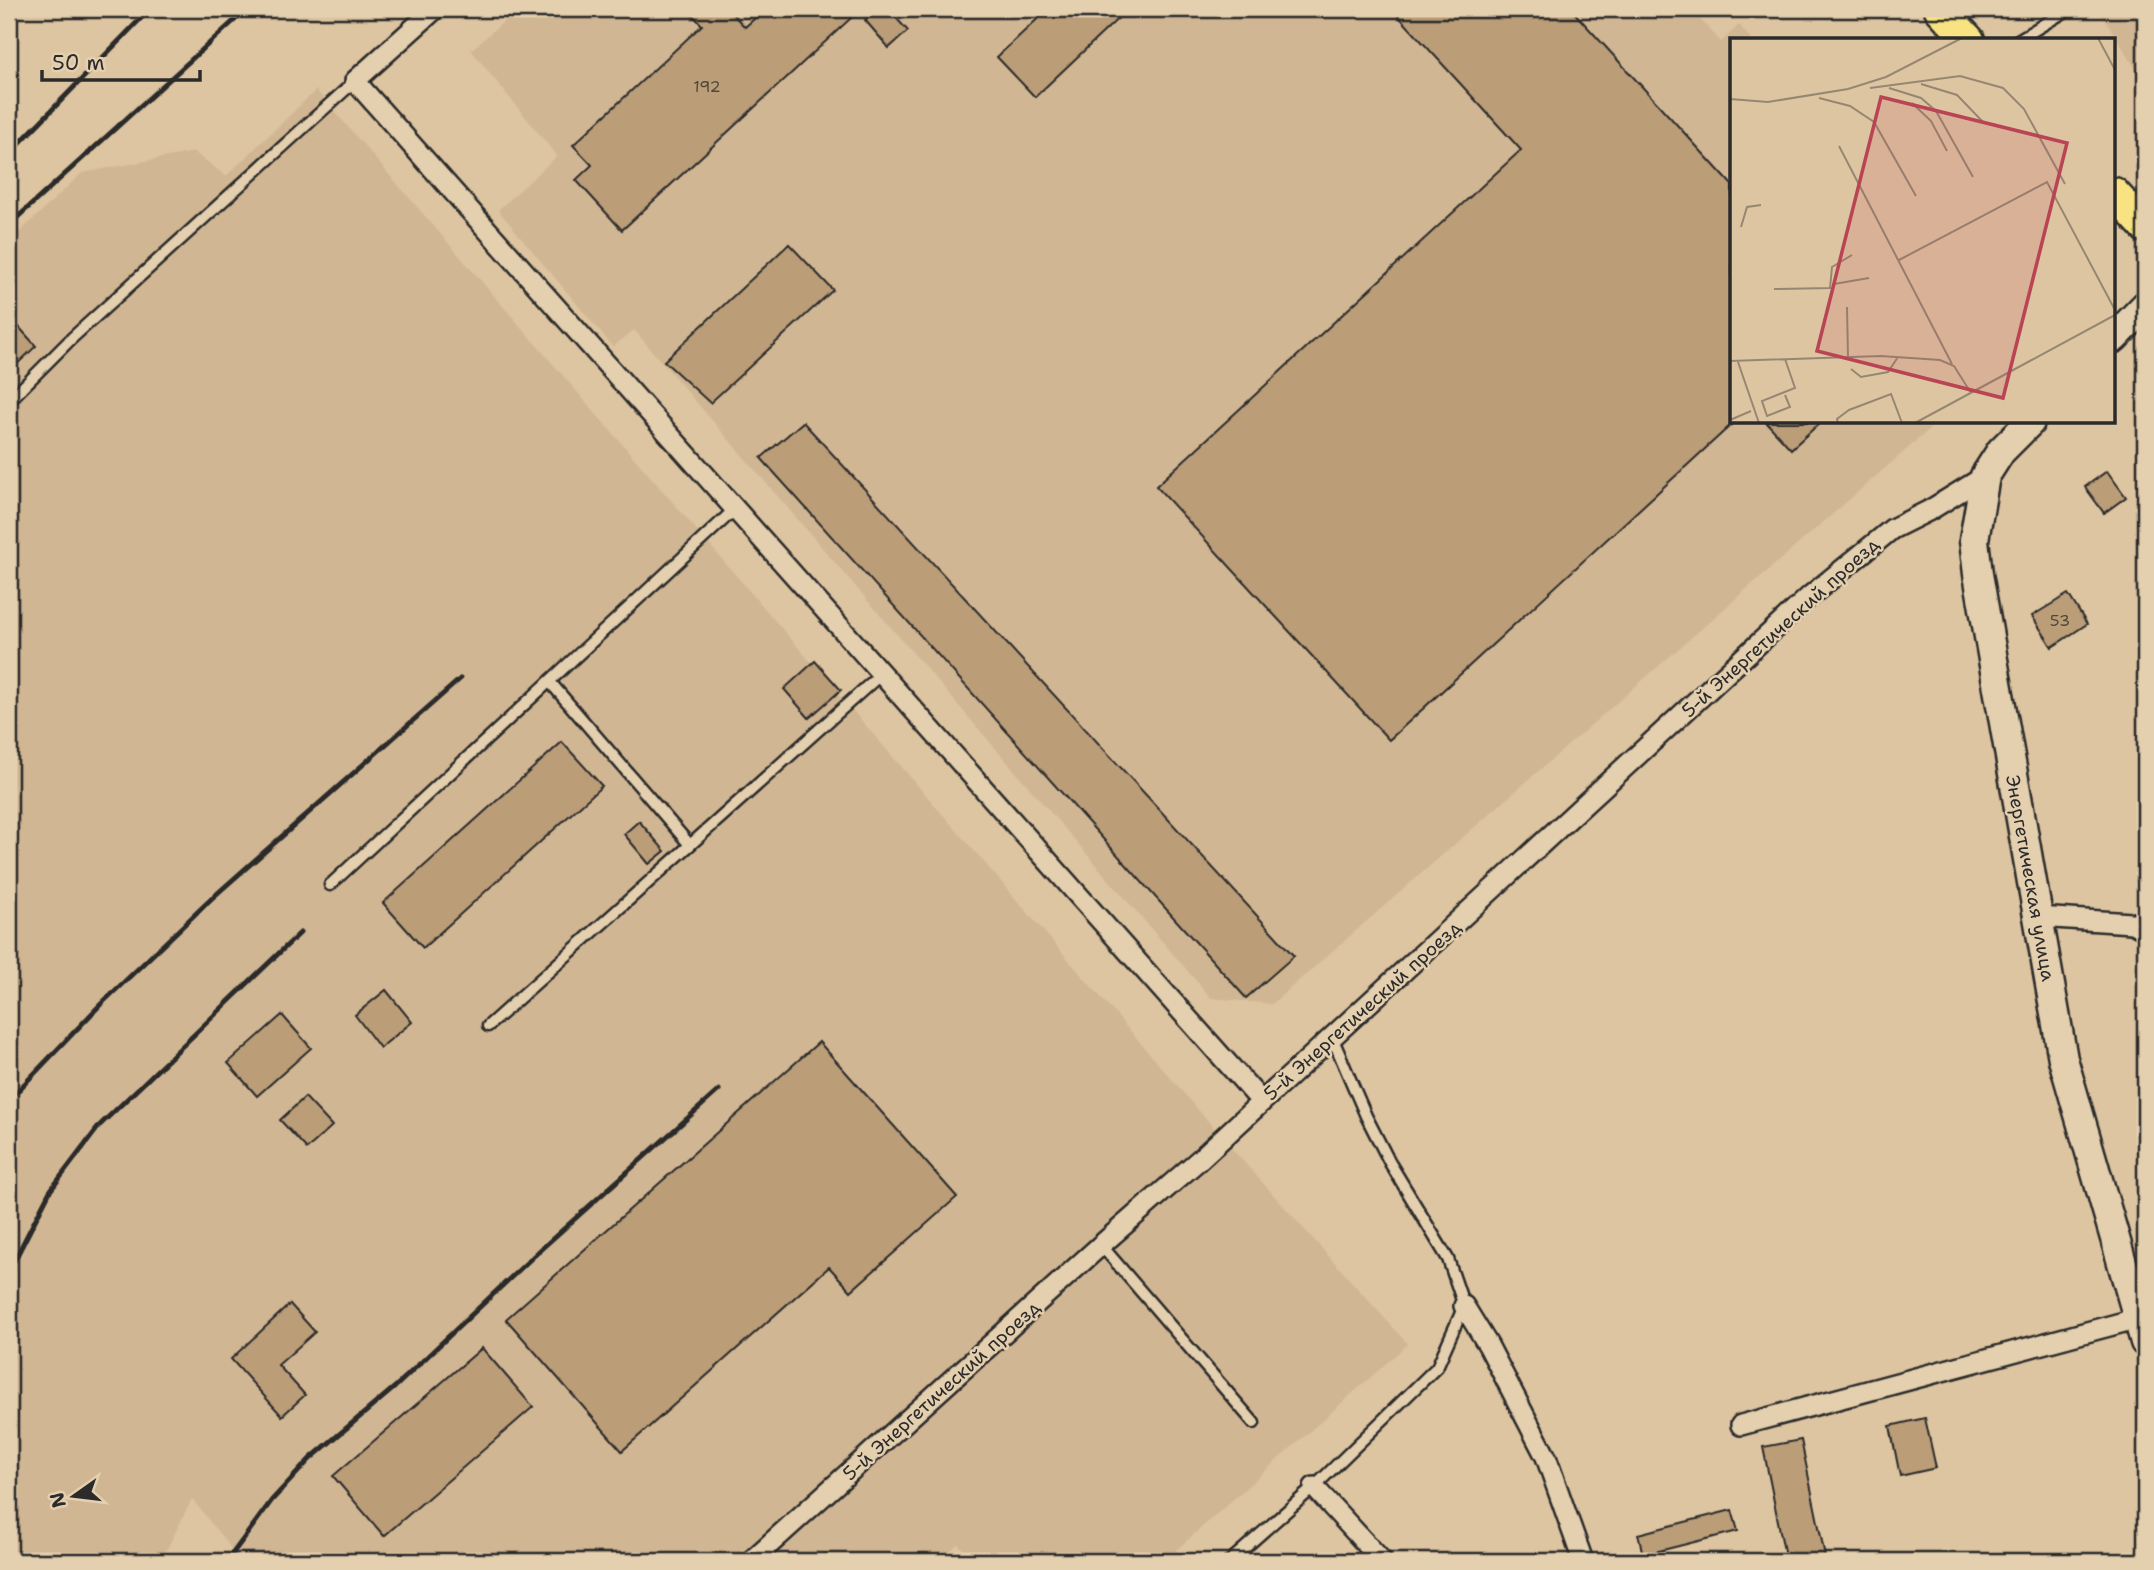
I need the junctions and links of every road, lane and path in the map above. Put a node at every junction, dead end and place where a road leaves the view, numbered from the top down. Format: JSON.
{"nodes":[{"id":1,"x":435,"y":9,"type":"edge"},
{"id":2,"x":1940,"y":9,"type":"edge"},
{"id":3,"x":2069,"y":9,"type":"edge"},
{"id":4,"x":1967,"y":38,"type":"edge"},
{"id":5,"x":2021,"y":38,"type":"edge"},
{"id":6,"x":355,"y":81,"type":"junction"},
{"id":7,"x":2116,"y":195,"type":"edge"},
{"id":8,"x":2145,"y":227,"type":"edge"},
{"id":9,"x":2145,"y":306,"type":"edge"},
{"id":10,"x":2116,"y":334,"type":"edge"},
{"id":11,"x":9,"y":401,"type":"edge"},
{"id":12,"x":2028,"y":424,"type":"edge"},
{"id":13,"x":1985,"y":476,"type":"junction"},
{"id":14,"x":735,"y":509,"type":"junction"},
{"id":15,"x":881,"y":674,"type":"junction"},
{"id":16,"x":550,"y":682,"type":"junction"},
{"id":17,"x":690,"y":845,"type":"junction"},
{"id":18,"x":330,"y":885,"type":"dead end"},
{"id":19,"x":2038,"y":917,"type":"junction"},
{"id":20,"x":2145,"y":930,"type":"edge"},
{"id":21,"x":488,"y":1026,"type":"dead end"},
{"id":22,"x":1332,"y":1037,"type":"junction"},
{"id":23,"x":1261,"y":1101,"type":"junction"},
{"id":24,"x":1101,"y":1245,"type":"junction"},
{"id":25,"x":1464,"y":1306,"type":"junction"},
{"id":26,"x":2140,"y":1312,"type":"edge"},
{"id":27,"x":1254,"y":1423,"type":"dead end"},
{"id":28,"x":1741,"y":1424,"type":"dead end"},
{"id":29,"x":1314,"y":1487,"type":"junction"},
{"id":30,"x":751,"y":1561,"type":"edge"},
{"id":31,"x":1230,"y":1561,"type":"edge"},
{"id":32,"x":1382,"y":1561,"type":"edge"},
{"id":33,"x":1583,"y":1561,"type":"edge"}],
"edges":[{"from":1,"to":6,"type":"street"},
{"from":2,"to":4,"type":"main road"},
{"from":3,"to":5,"type":"lane"},
{"from":6,"to":11,"type":"lane"},
{"from":6,"to":14,"type":"street"},
{"from":7,"to":8,"type":"main road"},
{"from":9,"to":10,"type":"main road"},
{"from":12,"to":13,"type":"main road","name":"Энергетическая улица"},
{"from":13,"to":19,"type":"main road","name":"Энергетическая улица"},
{"from":13,"to":22,"type":"street","name":"5-й Энергетический проезд"},
{"from":14,"to":15,"type":"street"},
{"from":14,"to":16,"type":"lane"},
{"from":15,"to":17,"type":"lane"},
{"from":15,"to":23,"type":"street"},
{"from":16,"to":17,"type":"lane"},
{"from":16,"to":18,"type":"lane"},
{"from":17,"to":21,"type":"lane"},
{"from":19,"to":20,"type":"street"},
{"from":19,"to":26,"type":"main road","name":"Энергетическая улица"},
{"from":22,"to":23,"type":"street","name":"5-й Энергетический проезд"},
{"from":22,"to":25,"type":"lane"},
{"from":23,"to":24,"type":"street","name":"5-й Энергетический проезд"},
{"from":24,"to":27,"type":"lane"},
{"from":24,"to":30,"type":"street","name":"5-й Энергетический проезд"},
{"from":25,"to":29,"type":"lane"},
{"from":25,"to":33,"type":"street"},
{"from":26,"to":28,"type":"street"},
{"from":29,"to":31,"type":"lane"},
{"from":29,"to":32,"type":"street"}]}
